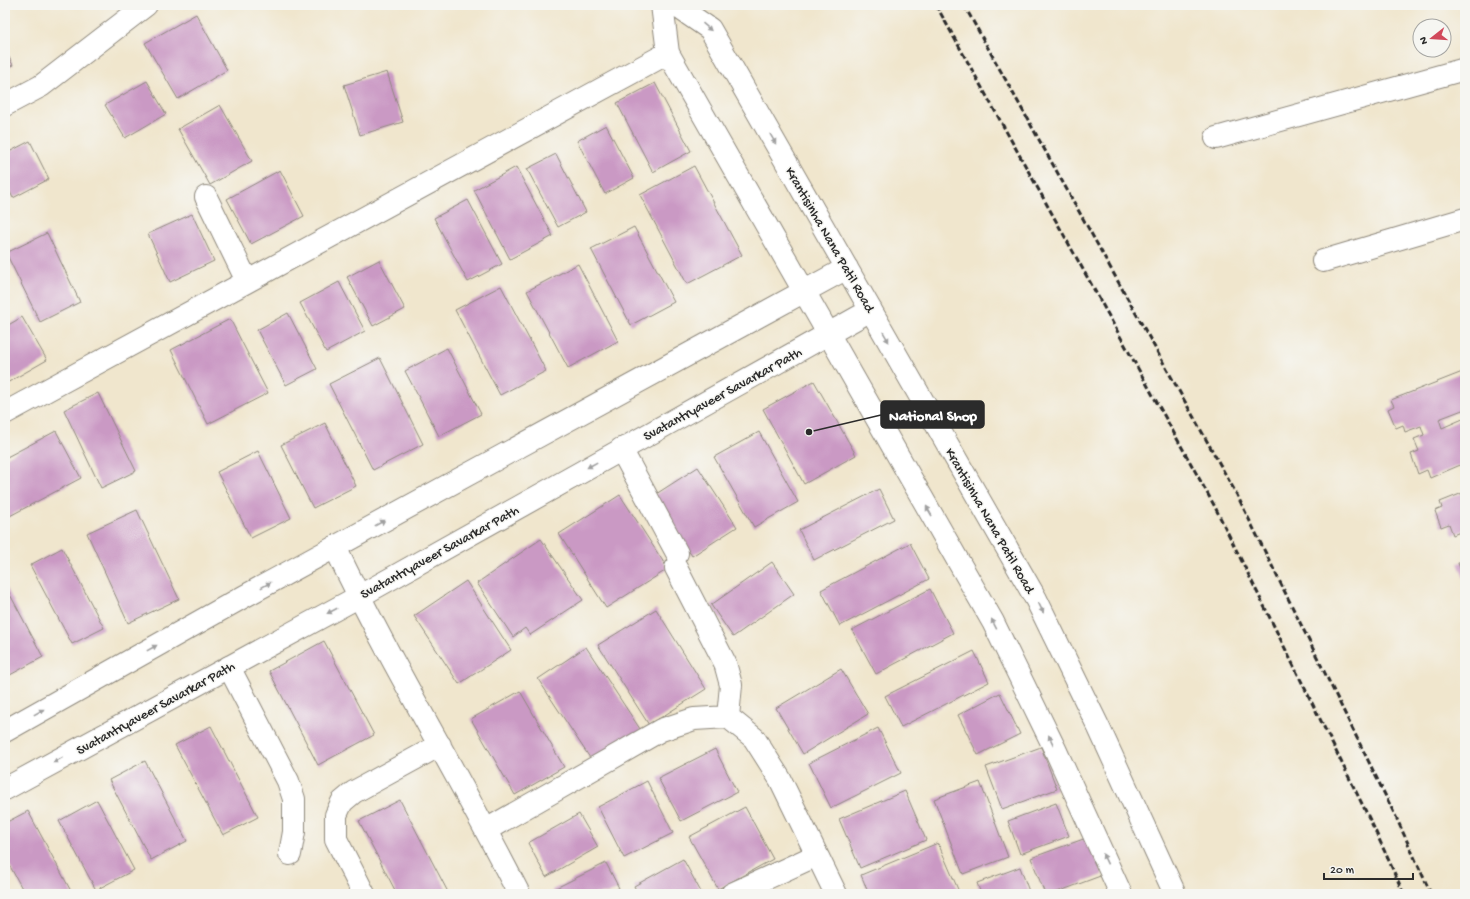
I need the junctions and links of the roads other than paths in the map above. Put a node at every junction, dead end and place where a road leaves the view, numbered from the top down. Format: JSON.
{"nodes":[{"id":1,"x":146,"y":5,"type":"edge"},
{"id":2,"x":662,"y":5,"type":"edge"},
{"id":3,"x":675,"y":5,"type":"edge"},
{"id":4,"x":668,"y":53,"type":"junction"},
{"id":5,"x":1465,"y":69,"type":"edge"},
{"id":6,"x":5,"y":105,"type":"edge"},
{"id":7,"x":1216,"y":138,"type":"dead end"},
{"id":8,"x":206,"y":197,"type":"dead end"},
{"id":9,"x":1465,"y":219,"type":"edge"},
{"id":10,"x":1323,"y":261,"type":"dead end"},
{"id":11,"x":847,"y":268,"type":"junction"},
{"id":12,"x":247,"y":281,"type":"junction"},
{"id":13,"x":804,"y":291,"type":"junction"},
{"id":14,"x":871,"y":310,"type":"junction"},
{"id":15,"x":828,"y":334,"type":"junction"},
{"id":16,"x":5,"y":413,"type":"edge"},
{"id":17,"x":621,"y":449,"type":"junction"},
{"id":18,"x":335,"y":547,"type":"junction"},
{"id":19,"x":358,"y":597,"type":"junction"},
{"id":20,"x":229,"y":667,"type":"junction"},
{"id":21,"x":728,"y":717,"type":"junction"},
{"id":22,"x":5,"y":731,"type":"edge"},
{"id":23,"x":440,"y":745,"type":"junction"},
{"id":24,"x":5,"y":789,"type":"edge"},
{"id":25,"x":486,"y":830,"type":"junction"},
{"id":26,"x":290,"y":854,"type":"dead end"},
{"id":27,"x":817,"y":855,"type":"junction"},
{"id":28,"x":364,"y":894,"type":"edge"},
{"id":29,"x":519,"y":894,"type":"edge"},
{"id":30,"x":732,"y":894,"type":"edge"},
{"id":31,"x":836,"y":894,"type":"edge"},
{"id":32,"x":1121,"y":894,"type":"edge"},
{"id":33,"x":1175,"y":894,"type":"edge"}],
"edges":[{"from":1,"to":6,"type":"main road"},
{"from":2,"to":4,"type":"main road"},
{"from":3,"to":11,"type":"main road","name":"Krantisinha Nana Patil Road","one_way":true},
{"from":4,"to":12,"type":"main road"},
{"from":4,"to":13,"type":"main road"},
{"from":5,"to":7,"type":"main road"},
{"from":8,"to":12,"type":"main road"},
{"from":9,"to":10,"type":"main road"},
{"from":11,"to":13,"type":"main road"},
{"from":11,"to":14,"type":"main road","name":"Krantisinha Nana Patil Road"},
{"from":12,"to":16,"type":"main road"},
{"from":13,"to":15,"type":"main road"},
{"from":18,"to":13,"type":"main road","one_way":true},
{"from":14,"to":15,"type":"main road","name":"Svatantryaveer Savarkar Path"},
{"from":14,"to":33,"type":"main road","name":"Krantisinha Nana Patil Road","one_way":true},
{"from":15,"to":17,"type":"main road","name":"Svatantryaveer Savarkar Path"},
{"from":32,"to":15,"type":"main road","one_way":true},
{"from":17,"to":19,"type":"main road","name":"Svatantryaveer Savarkar Path","one_way":true},
{"from":17,"to":21,"type":"main road"},
{"from":18,"to":19,"type":"main road"},
{"from":22,"to":18,"type":"main road","one_way":true},
{"from":19,"to":20,"type":"main road","name":"Svatantryaveer Savarkar Path","one_way":true},
{"from":19,"to":23,"type":"main road"},
{"from":20,"to":24,"type":"main road","name":"Svatantryaveer Savarkar Path","one_way":true},
{"from":20,"to":26,"type":"main road"},
{"from":21,"to":25,"type":"main road"},
{"from":21,"to":27,"type":"main road"},
{"from":23,"to":25,"type":"main road"},
{"from":23,"to":28,"type":"main road"},
{"from":25,"to":29,"type":"main road"},
{"from":27,"to":30,"type":"main road"},
{"from":27,"to":31,"type":"main road"}]}
